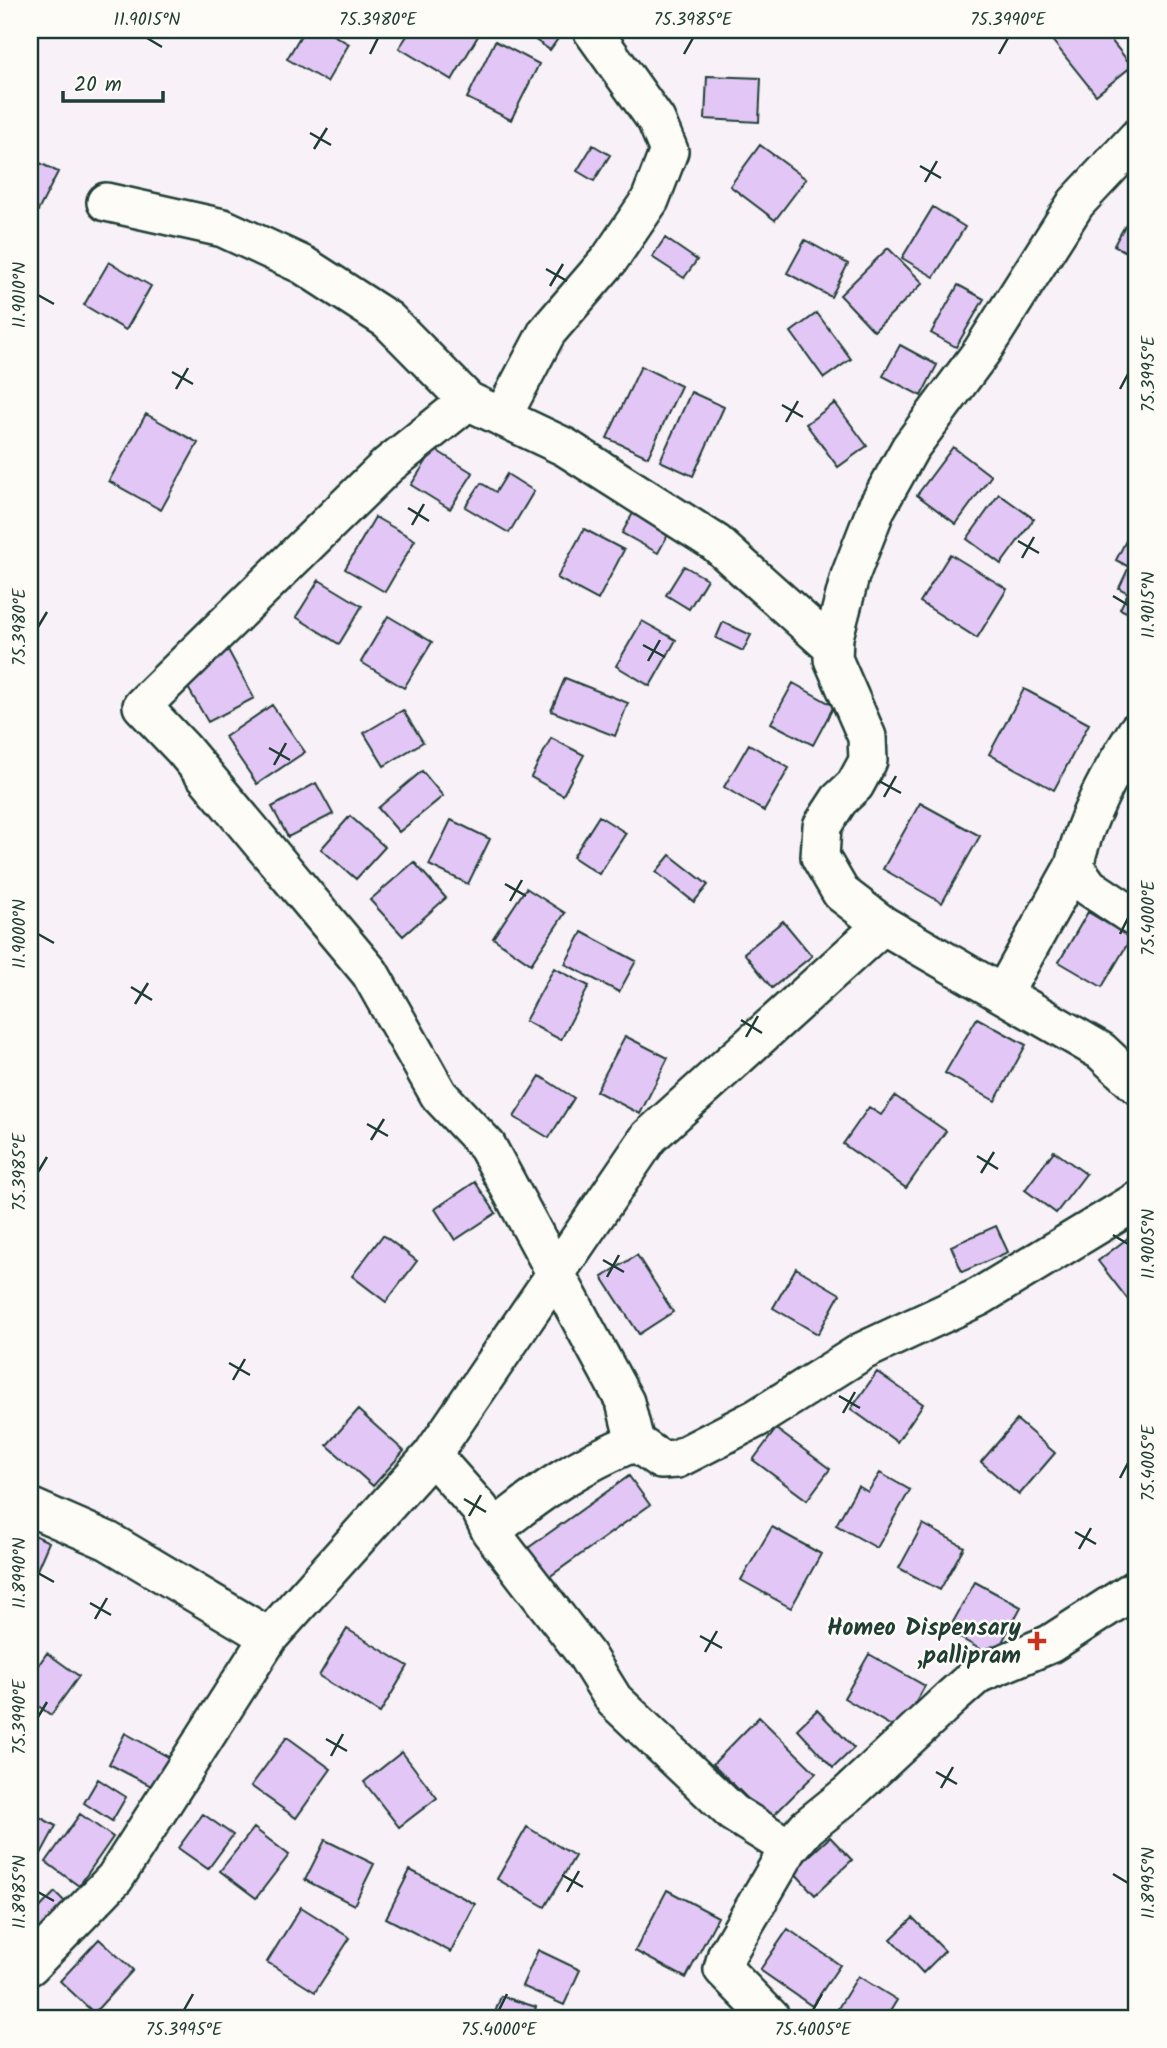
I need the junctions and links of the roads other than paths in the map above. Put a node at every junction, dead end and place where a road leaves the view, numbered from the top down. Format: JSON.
{"nodes":[{"id":1,"x":592,"y":30,"type":"edge"},
{"id":2,"x":1137,"y":138,"type":"edge"},
{"id":3,"x":106,"y":202,"type":"dead end"},
{"id":4,"x":468,"y":401,"type":"junction"},
{"id":5,"x":502,"y":417,"type":"junction"},
{"id":6,"x":834,"y":648,"type":"junction"},
{"id":7,"x":1137,"y":732,"type":"edge"},
{"id":8,"x":1074,"y":866,"type":"junction"},
{"id":9,"x":1137,"y":919,"type":"edge"},
{"id":10,"x":883,"y":925,"type":"junction"},
{"id":11,"x":1003,"y":993,"type":"junction"},
{"id":12,"x":1137,"y":1085,"type":"edge"},
{"id":13,"x":1137,"y":1201,"type":"edge"},
{"id":14,"x":556,"y":1273,"type":"junction"},
{"id":15,"x":635,"y":1442,"type":"junction"},
{"id":16,"x":432,"y":1455,"type":"junction"},
{"id":17,"x":30,"y":1507,"type":"edge"},
{"id":18,"x":491,"y":1532,"type":"junction"},
{"id":19,"x":1137,"y":1588,"type":"edge"},
{"id":20,"x":269,"y":1637,"type":"junction"},
{"id":21,"x":789,"y":1848,"type":"junction"},
{"id":22,"x":30,"y":1966,"type":"edge"},
{"id":23,"x":771,"y":2018,"type":"edge"}],
"edges":[{"from":1,"to":5,"type":"street"},
{"from":2,"to":6,"type":"street"},
{"from":3,"to":4,"type":"street"},
{"from":4,"to":5,"type":"street"},
{"from":4,"to":14,"type":"street"},
{"from":5,"to":6,"type":"street"},
{"from":6,"to":10,"type":"street"},
{"from":7,"to":8,"type":"street"},
{"from":8,"to":9,"type":"street"},
{"from":8,"to":11,"type":"street"},
{"from":10,"to":11,"type":"street"},
{"from":10,"to":14,"type":"street"},
{"from":11,"to":12,"type":"street"},
{"from":13,"to":15,"type":"street"},
{"from":14,"to":15,"type":"street"},
{"from":14,"to":16,"type":"street"},
{"from":15,"to":18,"type":"street"},
{"from":16,"to":18,"type":"street"},
{"from":16,"to":20,"type":"street"},
{"from":17,"to":20,"type":"street"},
{"from":18,"to":21,"type":"street"},
{"from":19,"to":21,"type":"street"},
{"from":20,"to":22,"type":"street"},
{"from":21,"to":23,"type":"street"}]}
